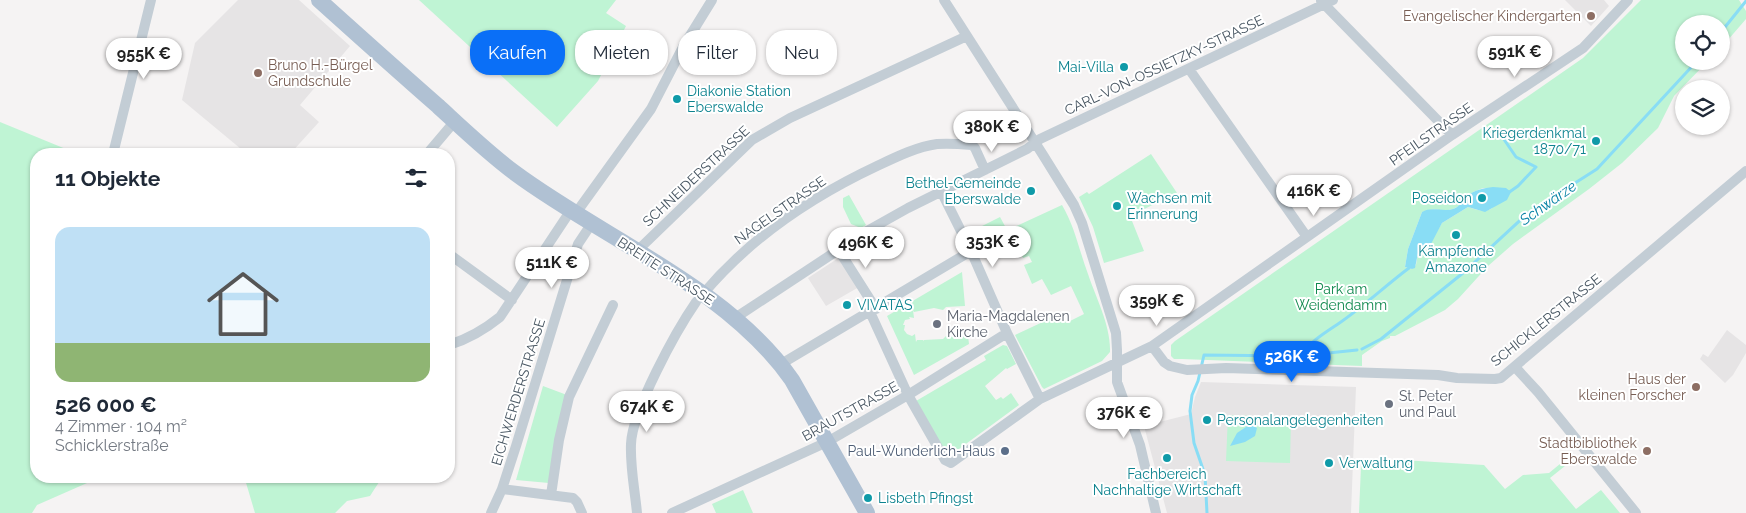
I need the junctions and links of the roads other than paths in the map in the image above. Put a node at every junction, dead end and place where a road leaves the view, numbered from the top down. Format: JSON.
{"nodes":[{"id":1,"x":151,"y":0,"type":"edge"},
{"id":2,"x":319,"y":0,"type":"edge"},
{"id":3,"x":944,"y":0,"type":"edge"},
{"id":4,"x":1333,"y":0,"type":"edge"},
{"id":5,"x":1628,"y":0,"type":"edge"},
{"id":6,"x":706,"y":2,"type":"edge"},
{"id":7,"x":1322,"y":2,"type":"edge"},
{"id":8,"x":967,"y":36,"type":"junction"},
{"id":9,"x":1189,"y":69,"type":"junction"},
{"id":10,"x":455,"y":121,"type":"junction"},
{"id":11,"x":1452,"y":135,"type":"junction"},
{"id":12,"x":1034,"y":143,"type":"junction"},
{"id":13,"x":114,"y":148,"type":"edge"},
{"id":14,"x":431,"y":148,"type":"edge"},
{"id":15,"x":985,"y":170,"type":"junction"},
{"id":16,"x":1746,"y":171,"type":"edge"},
{"id":17,"x":941,"y":191,"type":"junction"},
{"id":18,"x":574,"y":212,"type":"junction"},
{"id":19,"x":592,"y":223,"type":"junction"},
{"id":20,"x":1307,"y":237,"type":"junction"},
{"id":21,"x":838,"y":249,"type":"junction"},
{"id":22,"x":638,"y":251,"type":"junction"},
{"id":23,"x":972,"y":251,"type":"junction"},
{"id":24,"x":455,"y":258,"type":"edge"},
{"id":25,"x":699,"y":298,"type":"junction"},
{"id":26,"x":512,"y":300,"type":"junction"},
{"id":27,"x":613,"y":305,"type":"dead end"},
{"id":28,"x":873,"y":310,"type":"junction"},
{"id":29,"x":735,"y":318,"type":"junction"},
{"id":30,"x":1007,"y":333,"type":"junction"},
{"id":31,"x":455,"y":343,"type":"edge"},
{"id":32,"x":1152,"y":346,"type":"junction"},
{"id":33,"x":1116,"y":363,"type":"junction"},
{"id":34,"x":781,"y":364,"type":"junction"},
{"id":35,"x":1515,"y":367,"type":"junction"},
{"id":36,"x":908,"y":395,"type":"junction"},
{"id":37,"x":1040,"y":399,"type":"junction"},
{"id":38,"x":827,"y":442,"type":"junction"},
{"id":39,"x":502,"y":489,"type":"junction"},
{"id":40,"x":551,"y":495,"type":"junction"},
{"id":41,"x":491,"y":513,"type":"edge"},
{"id":42,"x":582,"y":513,"type":"edge"},
{"id":43,"x":637,"y":513,"type":"edge"},
{"id":44,"x":672,"y":513,"type":"edge"},
{"id":45,"x":867,"y":513,"type":"edge"},
{"id":46,"x":1156,"y":513,"type":"edge"},
{"id":47,"x":1636,"y":513,"type":"edge"}],
"edges":[{"from":1,"to":13,"type":"street"},
{"from":2,"to":10,"type":"main road","name":"BREITE STRASSE"},
{"from":3,"to":8,"type":"street"},
{"from":4,"to":7,"type":"street","name":"CARL-VON-OSSIETZKY-STRASSE"},
{"from":5,"to":11,"type":"street","name":"PFEILSTRASSE"},
{"from":6,"to":18,"type":"street"},
{"from":7,"to":9,"type":"street","name":"CARL-VON-OSSIETZKY-STRASSE"},
{"from":7,"to":11,"type":"street"},
{"from":8,"to":12,"type":"street"},
{"from":8,"to":22,"type":"street","name":"SCHNEIDERSTRASSE"},
{"from":9,"to":12,"type":"street","name":"CARL-VON-OSSIETZKY-STRASSE"},
{"from":9,"to":20,"type":"street"},
{"from":10,"to":14,"type":"street"},
{"from":10,"to":18,"type":"main road","name":"BREITE STRASSE"},
{"from":11,"to":20,"type":"street","name":"PFEILSTRASSE"},
{"from":12,"to":15,"type":"street","name":"CARL-VON-OSSIETZKY-STRASSE"},
{"from":12,"to":33,"type":"street"},
{"from":15,"to":17,"type":"street","name":"CARL-VON-OSSIETZKY-STRASSE"},
{"from":15,"to":25,"type":"street","name":"NAGELSTRASSE"},
{"from":16,"to":35,"type":"street","name":"SCHICKLERSTRASSE"},
{"from":17,"to":21,"type":"street","name":"CARL-VON-OSSIETZKY-STRASSE"},
{"from":17,"to":23,"type":"street"},
{"from":18,"to":19,"type":"main road","name":"BREITE STRASSE"},
{"from":18,"to":26,"type":"street"},
{"from":19,"to":22,"type":"main road","name":"BREITE STRASSE"},
{"from":19,"to":39,"type":"street","name":"EICHWERDERSTRASSE"},
{"from":20,"to":32,"type":"street","name":"PFEILSTRASSE"},
{"from":21,"to":28,"type":"street"},
{"from":21,"to":29,"type":"street","name":"CARL-VON-OSSIETZKY-STRASSE"},
{"from":22,"to":25,"type":"main road","name":"BREITE STRASSE"},
{"from":23,"to":28,"type":"street"},
{"from":23,"to":30,"type":"street"},
{"from":24,"to":26,"type":"street"},
{"from":25,"to":29,"type":"main road","name":"BREITE STRASSE"},
{"from":25,"to":43,"type":"street","name":"NAGELSTRASSE"},
{"from":26,"to":31,"type":"street"},
{"from":27,"to":40,"type":"street"},
{"from":28,"to":34,"type":"street"},
{"from":28,"to":36,"type":"street"},
{"from":29,"to":34,"type":"main road","name":"BREITE STRASSE"},
{"from":30,"to":36,"type":"street","name":"BRAUTSTRASSE"},
{"from":30,"to":37,"type":"street"},
{"from":32,"to":33,"type":"street","name":"PFEILSTRASSE"},
{"from":32,"to":35,"type":"street","name":"SCHICKLERSTRASSE"},
{"from":33,"to":37,"type":"street","name":"PFEILSTRASSE"},
{"from":33,"to":46,"type":"street"},
{"from":34,"to":38,"type":"main road","name":"BREITE STRASSE"},
{"from":35,"to":47,"type":"street"},
{"from":36,"to":37,"type":"street","name":"PFEILSTRASSE"},
{"from":36,"to":38,"type":"street","name":"BRAUTSTRASSE"},
{"from":38,"to":44,"type":"street","name":"BRAUTSTRASSE"},
{"from":38,"to":45,"type":"main road","name":"BREITE STRASSE"},
{"from":39,"to":40,"type":"street"},
{"from":39,"to":41,"type":"street","name":"EICHWERDERSTRASSE"},
{"from":40,"to":42,"type":"street"}]}
